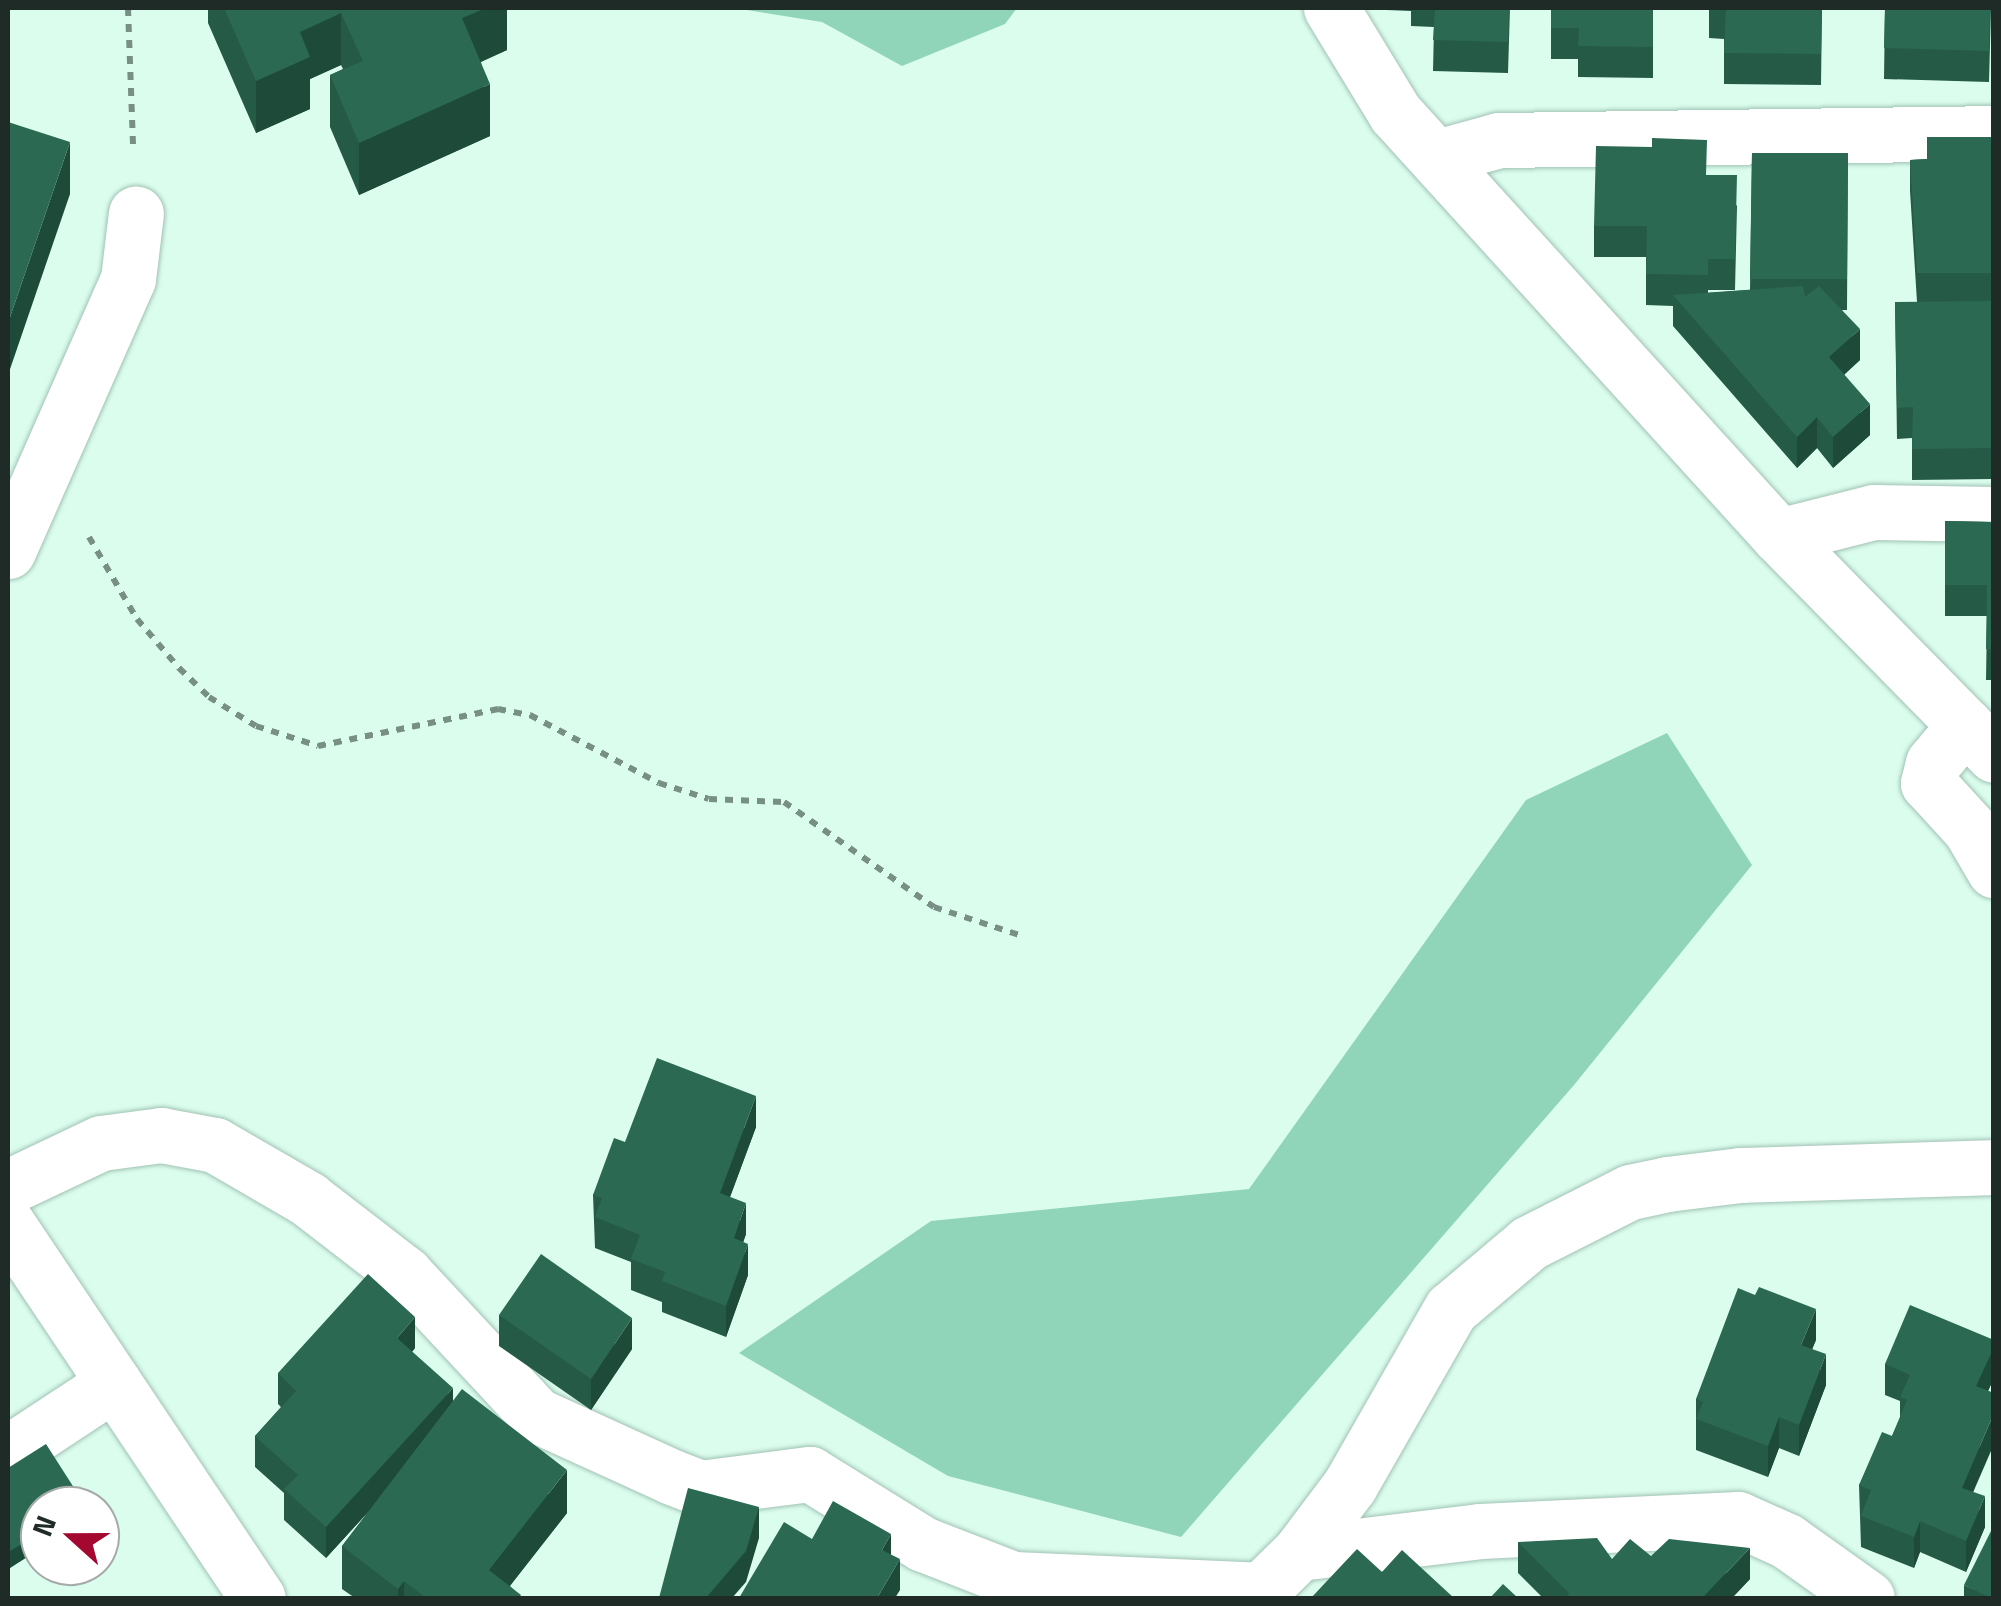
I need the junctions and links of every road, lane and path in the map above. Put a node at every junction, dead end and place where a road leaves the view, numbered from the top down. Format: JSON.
{"nodes":[{"id":1,"x":128,"y":8,"type":"edge"},
{"id":2,"x":1332,"y":8,"type":"edge"},
{"id":3,"x":1994,"y":133,"type":"edge"},
{"id":4,"x":1437,"y":157,"type":"junction"},
{"id":5,"x":136,"y":213,"type":"joint"},
{"id":6,"x":42,"y":472,"type":"junction"},
{"id":7,"x":1994,"y":514,"type":"edge"},
{"id":8,"x":1779,"y":536,"type":"junction"},
{"id":9,"x":8,"y":551,"type":"edge"},
{"id":10,"x":1979,"y":740,"type":"edge"},
{"id":11,"x":1994,"y":870,"type":"edge"},
{"id":12,"x":1022,"y":936,"type":"dead end"},
{"id":13,"x":1994,"y":1167,"type":"edge"},
{"id":14,"x":8,"y":1187,"type":"edge"},
{"id":15,"x":8,"y":1225,"type":"edge"},
{"id":16,"x":114,"y":1383,"type":"junction"},
{"id":17,"x":8,"y":1454,"type":"edge"},
{"id":18,"x":1300,"y":1553,"type":"junction"},
{"id":19,"x":1256,"y":1594,"type":"edge"},
{"id":20,"x":255,"y":1597,"type":"edge"},
{"id":21,"x":1867,"y":1598,"type":"edge"}],
"edges":[{"from":1,"to":5,"type":"path"},
{"from":2,"to":4,"type":"street"},
{"from":3,"to":4,"type":"street"},
{"from":4,"to":8,"type":"street"},
{"from":5,"to":6,"type":"street"},
{"from":6,"to":9,"type":"street"},
{"from":6,"to":12,"type":"path"},
{"from":7,"to":8,"type":"street"},
{"from":8,"to":10,"type":"street"},
{"from":10,"to":11,"type":"street"},
{"from":13,"to":18,"type":"street"},
{"from":14,"to":19,"type":"street"},
{"from":15,"to":16,"type":"street"},
{"from":16,"to":17,"type":"street"},
{"from":16,"to":20,"type":"street"},
{"from":18,"to":19,"type":"street"},
{"from":18,"to":21,"type":"street"}]}
